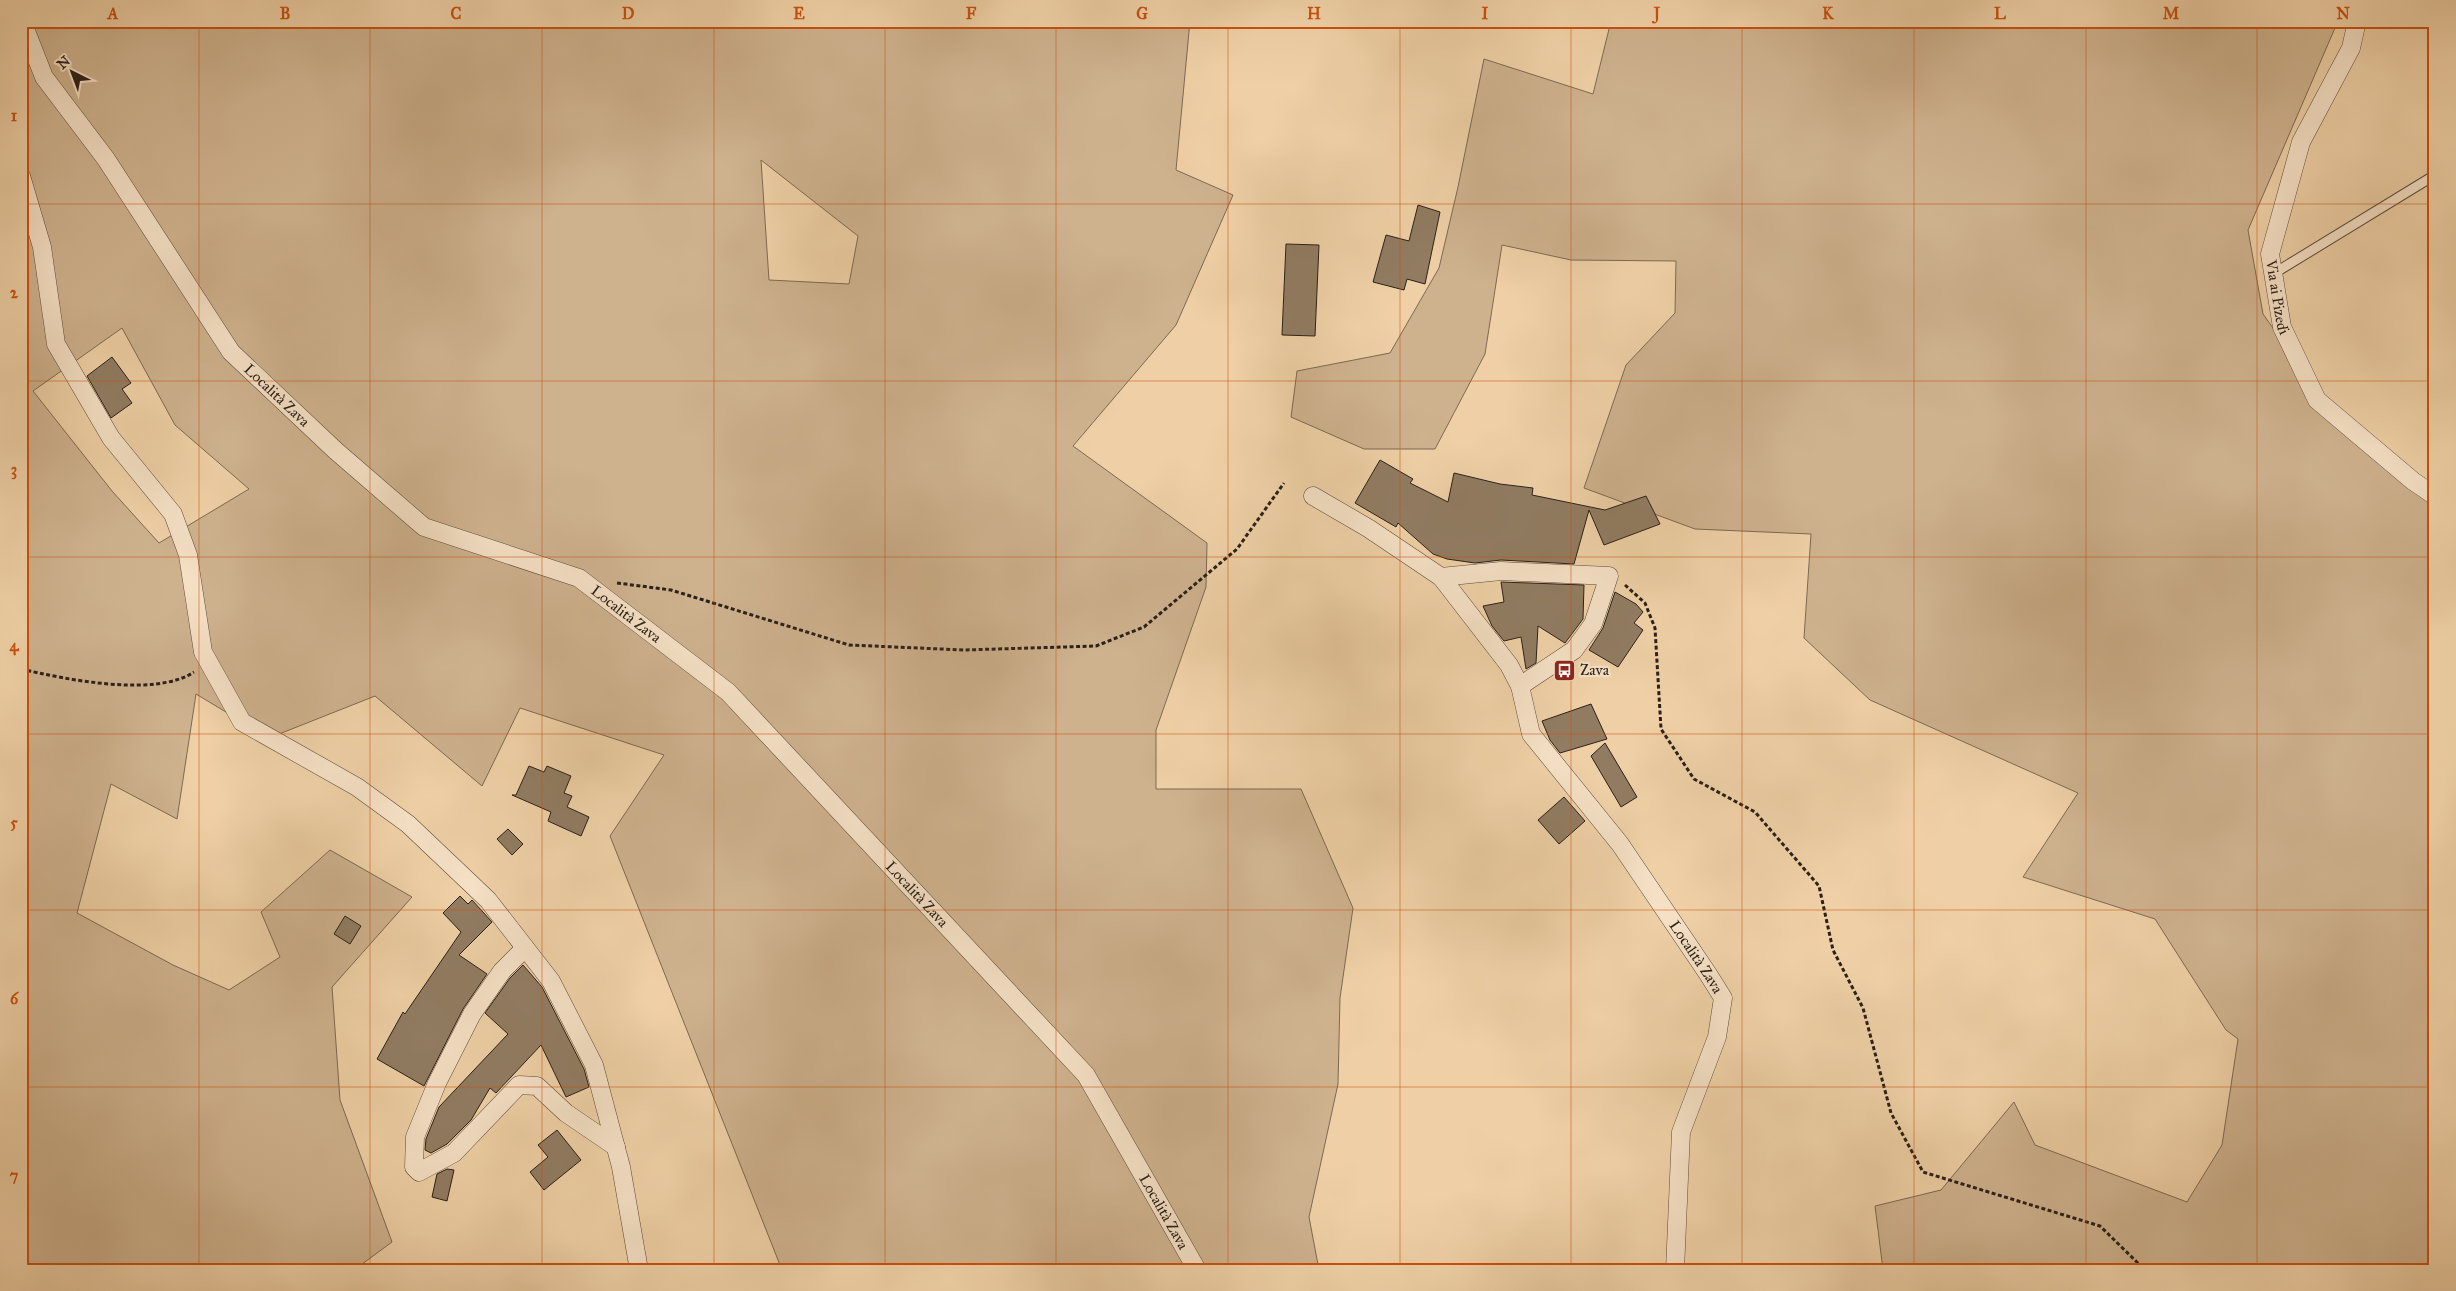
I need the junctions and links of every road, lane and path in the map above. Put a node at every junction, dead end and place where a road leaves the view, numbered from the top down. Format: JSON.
{"nodes":[{"id":1,"x":22,"y":21,"type":"edge"},
{"id":2,"x":2357,"y":21,"type":"edge"},
{"id":3,"x":2435,"y":175,"type":"edge"},
{"id":4,"x":21,"y":176,"type":"edge"},
{"id":5,"x":2273,"y":274,"type":"junction"},
{"id":6,"x":1284,"y":483,"type":"dead end"},
{"id":7,"x":1313,"y":496,"type":"dead end"},
{"id":8,"x":2435,"y":496,"type":"edge"},
{"id":9,"x":1610,"y":576,"type":"junction"},
{"id":10,"x":1441,"y":577,"type":"junction"},
{"id":11,"x":616,"y":583,"type":"dead end"},
{"id":12,"x":209,"y":662,"type":"junction"},
{"id":13,"x":21,"y":669,"type":"edge"},
{"id":14,"x":1520,"y":686,"type":"junction"},
{"id":15,"x":525,"y":948,"type":"junction"},
{"id":16,"x":616,"y":1147,"type":"junction"},
{"id":17,"x":639,"y":1270,"type":"edge"},
{"id":18,"x":1197,"y":1270,"type":"edge"},
{"id":19,"x":1675,"y":1270,"type":"edge"},
{"id":20,"x":2145,"y":1270,"type":"edge"}],
"edges":[{"from":1,"to":18,"type":"street","name":"Località Zava"},
{"from":2,"to":5,"type":"street","name":"Via ai Pizedi"},
{"from":3,"to":5,"type":"lane"},
{"from":4,"to":12,"type":"street"},
{"from":5,"to":8,"type":"street","name":"Via ai Pizedi"},
{"from":6,"to":11,"type":"path"},
{"from":7,"to":10,"type":"street","name":"Località Zava"},
{"from":9,"to":10,"type":"street"},
{"from":9,"to":14,"type":"street"},
{"from":9,"to":20,"type":"path"},
{"from":10,"to":14,"type":"street","name":"Località Zava"},
{"from":12,"to":13,"type":"path"},
{"from":12,"to":15,"type":"street"},
{"from":14,"to":19,"type":"street","name":"Località Zava"},
{"from":15,"to":16,"type":"street"},
{"from":15,"to":16,"type":"street"},
{"from":16,"to":17,"type":"street"}]}
